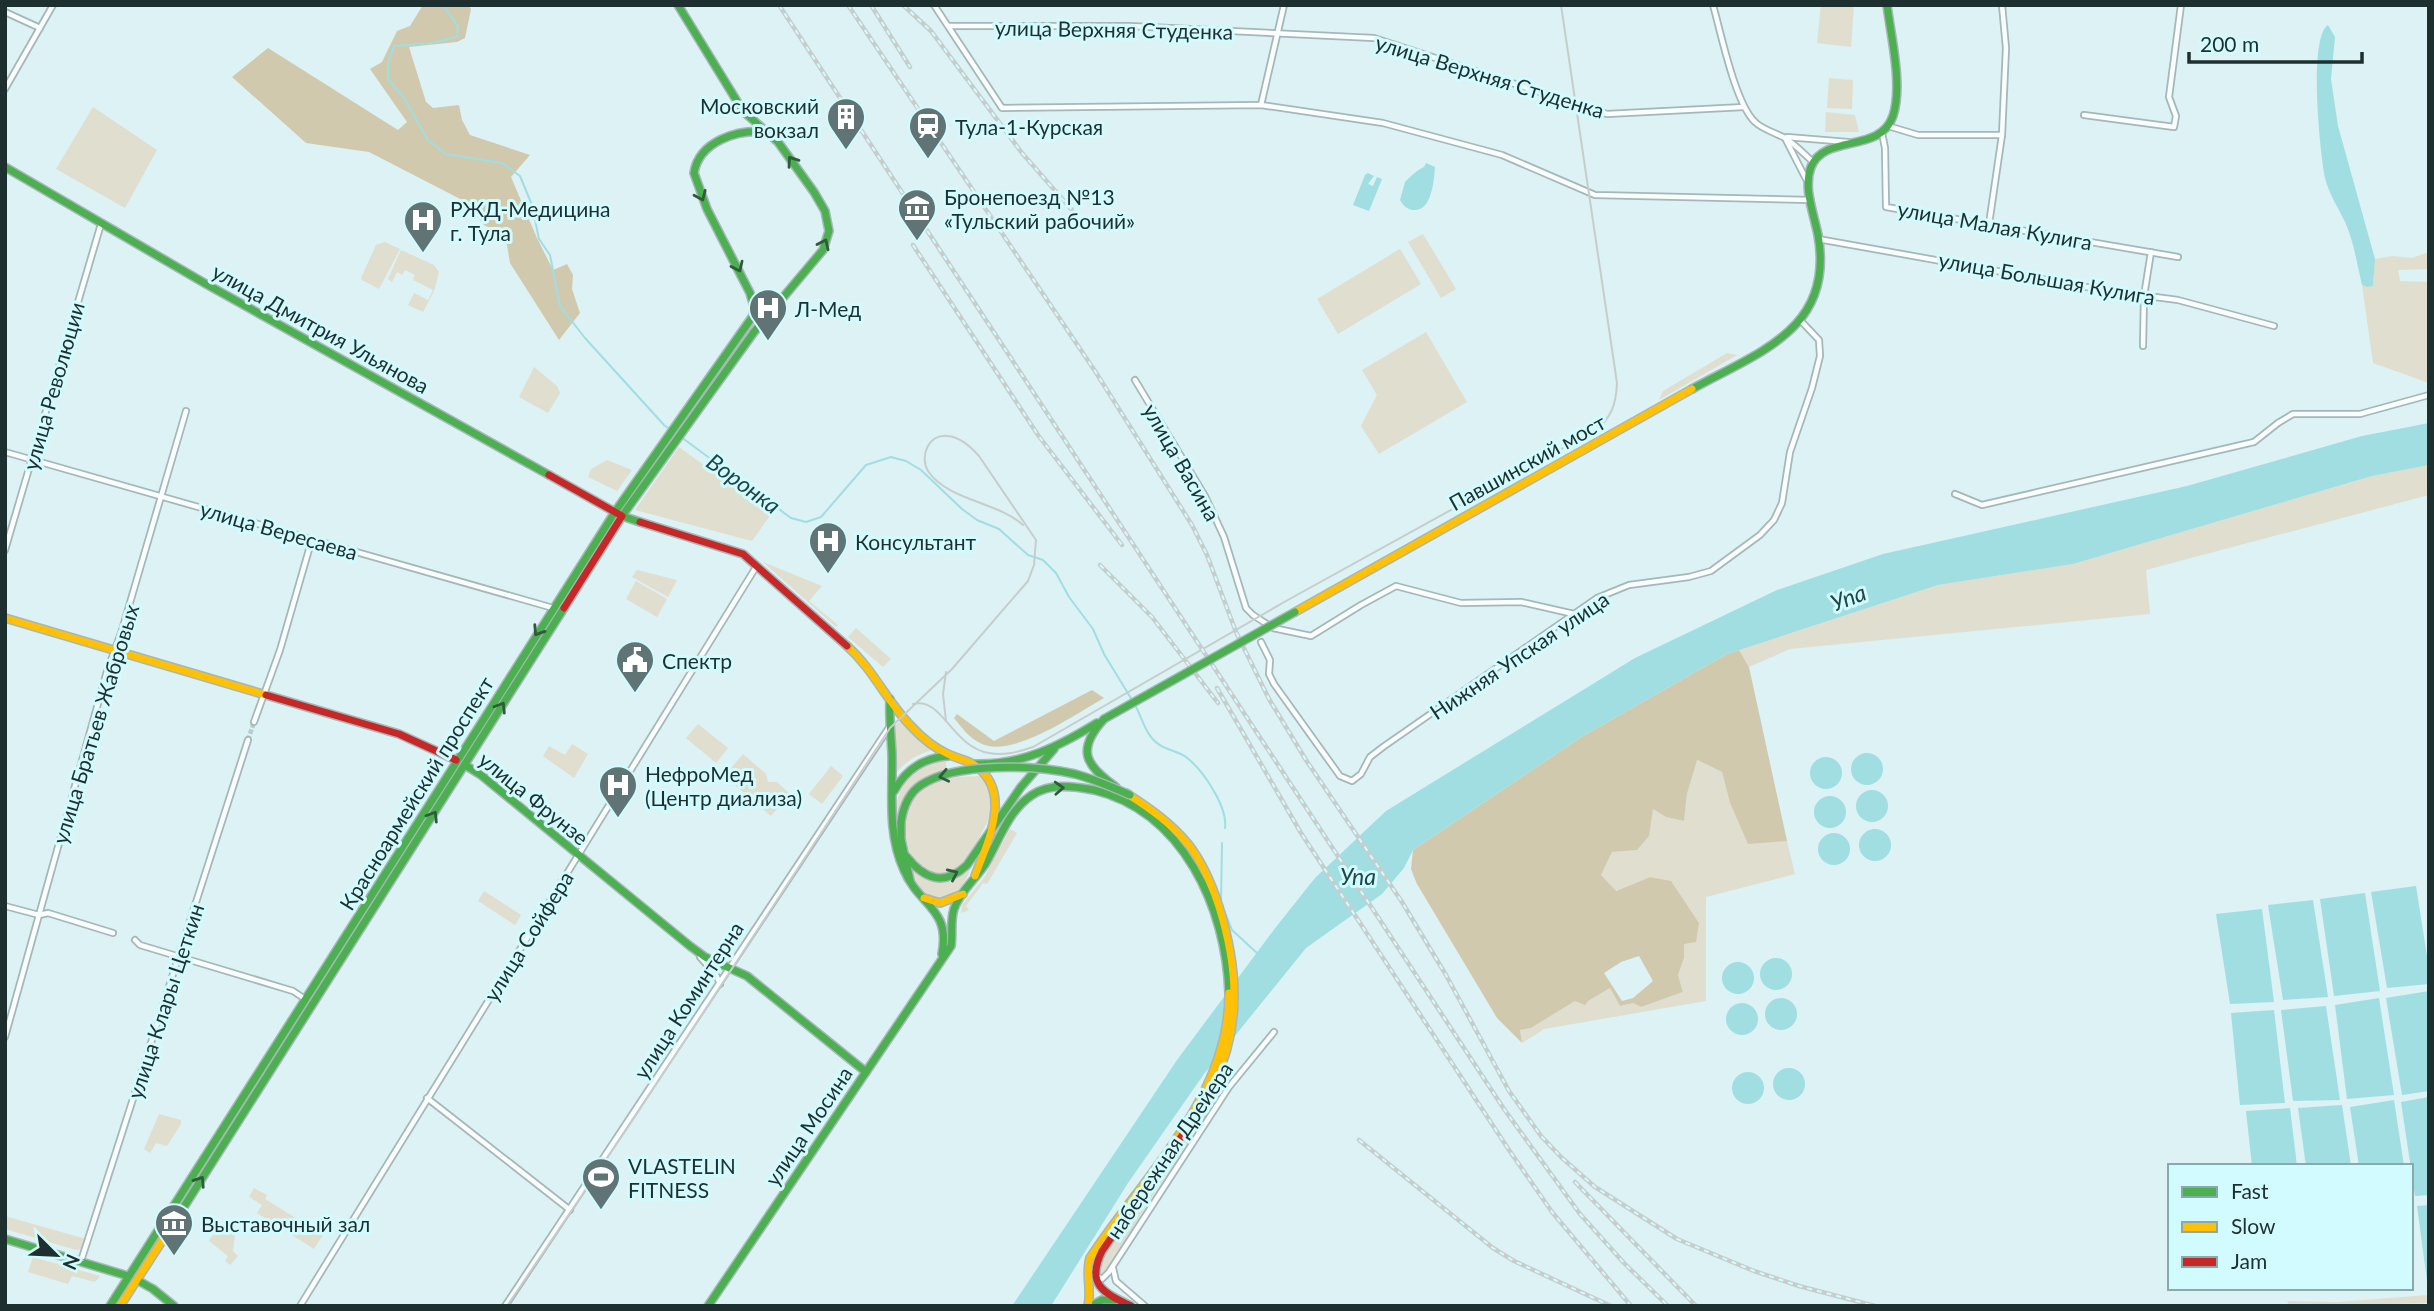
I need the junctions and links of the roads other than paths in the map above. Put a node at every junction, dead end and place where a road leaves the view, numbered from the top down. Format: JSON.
{"nodes":[{"id":1,"x":53,"y":5,"type":"edge"},
{"id":2,"x":678,"y":5,"type":"edge"},
{"id":3,"x":934,"y":5,"type":"edge"},
{"id":4,"x":1284,"y":5,"type":"edge"},
{"id":5,"x":1713,"y":5,"type":"edge"},
{"id":6,"x":1887,"y":5,"type":"edge"},
{"id":7,"x":2002,"y":5,"type":"edge"},
{"id":8,"x":2182,"y":5,"type":"edge"},
{"id":9,"x":5,"y":12,"type":"edge"},
{"id":10,"x":949,"y":26,"type":"junction"},
{"id":11,"x":40,"y":29,"type":"junction"},
{"id":12,"x":1279,"y":33,"type":"junction"},
{"id":13,"x":5,"y":89,"type":"edge"},
{"id":14,"x":1261,"y":105,"type":"junction"},
{"id":15,"x":1744,"y":107,"type":"junction"},
{"id":16,"x":743,"y":111,"type":"junction"},
{"id":17,"x":2084,"y":115,"type":"dead end"},
{"id":18,"x":1888,"y":126,"type":"junction"},
{"id":19,"x":740,"y":131,"type":"junction"},
{"id":20,"x":766,"y":132,"type":"junction"},
{"id":21,"x":1882,"y":133,"type":"junction"},
{"id":22,"x":2002,"y":135,"type":"junction"},
{"id":23,"x":1783,"y":137,"type":"junction"},
{"id":24,"x":1851,"y":143,"type":"junction"},
{"id":25,"x":1812,"y":161,"type":"junction"},
{"id":26,"x":5,"y":167,"type":"edge"},
{"id":27,"x":1807,"y":181,"type":"junction"},
{"id":28,"x":1811,"y":200,"type":"junction"},
{"id":29,"x":101,"y":223,"type":"junction"},
{"id":30,"x":1989,"y":224,"type":"junction"},
{"id":31,"x":1818,"y":239,"type":"junction"},
{"id":32,"x":2151,"y":252,"type":"junction"},
{"id":33,"x":2178,"y":257,"type":"dead end"},
{"id":34,"x":2144,"y":296,"type":"junction"},
{"id":35,"x":754,"y":303,"type":"junction"},
{"id":36,"x":774,"y":309,"type":"junction"},
{"id":37,"x":1801,"y":321,"type":"junction"},
{"id":38,"x":2274,"y":326,"type":"dead end"},
{"id":39,"x":2143,"y":346,"type":"dead end"},
{"id":40,"x":1135,"y":380,"type":"dead end"},
{"id":41,"x":2429,"y":396,"type":"edge"},
{"id":42,"x":693,"y":402,"type":"junction"},
{"id":43,"x":698,"y":410,"type":"junction"},
{"id":44,"x":186,"y":411,"type":"dead end"},
{"id":45,"x":688,"y":415,"type":"junction"},
{"id":46,"x":5,"y":452,"type":"edge"},
{"id":47,"x":32,"y":460,"type":"junction"},
{"id":48,"x":1955,"y":494,"type":"dead end"},
{"id":49,"x":162,"y":496,"type":"junction"},
{"id":50,"x":618,"y":514,"type":"junction"},
{"id":51,"x":312,"y":538,"type":"junction"},
{"id":52,"x":5,"y":550,"type":"edge"},
{"id":53,"x":757,"y":566,"type":"junction"},
{"id":54,"x":553,"y":608,"type":"junction"},
{"id":55,"x":1574,"y":614,"type":"junction"},
{"id":56,"x":5,"y":618,"type":"edge"},
{"id":57,"x":1261,"y":642,"type":"dead end"},
{"id":58,"x":114,"y":651,"type":"junction"},
{"id":59,"x":265,"y":694,"type":"junction"},
{"id":60,"x":890,"y":699,"type":"junction"},
{"id":61,"x":900,"y":715,"type":"junction"},
{"id":62,"x":1104,"y":719,"type":"junction"},
{"id":63,"x":254,"y":722,"type":"tunnel mouth"},
{"id":64,"x":890,"y":725,"type":"junction"},
{"id":65,"x":248,"y":740,"type":"tunnel mouth"},
{"id":66,"x":1054,"y":750,"type":"junction"},
{"id":67,"x":953,"y":756,"type":"junction"},
{"id":68,"x":456,"y":760,"type":"junction"},
{"id":69,"x":972,"y":764,"type":"junction"},
{"id":70,"x":465,"y":765,"type":"junction"},
{"id":71,"x":892,"y":795,"type":"junction"},
{"id":72,"x":1130,"y":795,"type":"junction"},
{"id":73,"x":990,"y":832,"type":"junction"},
{"id":74,"x":578,"y":856,"type":"junction"},
{"id":75,"x":906,"y":856,"type":"junction"},
{"id":76,"x":972,"y":884,"type":"junction"},
{"id":77,"x":911,"y":886,"type":"junction"},
{"id":78,"x":964,"y":894,"type":"junction"},
{"id":79,"x":924,"y":898,"type":"junction"},
{"id":80,"x":5,"y":906,"type":"edge"},
{"id":81,"x":39,"y":915,"type":"junction"},
{"id":82,"x":113,"y":933,"type":"dead end"},
{"id":83,"x":135,"y":940,"type":"dead end"},
{"id":84,"x":690,"y":946,"type":"junction"},
{"id":85,"x":179,"y":956,"type":"junction"},
{"id":86,"x":937,"y":966,"type":"junction"},
{"id":87,"x":731,"y":968,"type":"junction"},
{"id":88,"x":720,"y":984,"type":"junction"},
{"id":89,"x":306,"y":999,"type":"junction"},
{"id":90,"x":1274,"y":1032,"type":"dead end"},
{"id":91,"x":5,"y":1037,"type":"edge"},
{"id":92,"x":866,"y":1072,"type":"junction"},
{"id":93,"x":427,"y":1098,"type":"junction"},
{"id":94,"x":1193,"y":1115,"type":"junction"},
{"id":95,"x":570,"y":1210,"type":"junction"},
{"id":96,"x":5,"y":1239,"type":"edge"},
{"id":97,"x":81,"y":1261,"type":"junction"},
{"id":98,"x":1112,"y":1268,"type":"junction"},
{"id":99,"x":1093,"y":1272,"type":"junction"},
{"id":100,"x":128,"y":1276,"type":"junction"},
{"id":101,"x":137,"y":1280,"type":"junction"},
{"id":102,"x":1119,"y":1300,"type":"junction"},
{"id":103,"x":110,"y":1306,"type":"edge"},
{"id":104,"x":120,"y":1306,"type":"edge"},
{"id":105,"x":174,"y":1306,"type":"edge"},
{"id":106,"x":300,"y":1306,"type":"edge"},
{"id":107,"x":505,"y":1306,"type":"edge"},
{"id":108,"x":708,"y":1306,"type":"edge"},
{"id":109,"x":1090,"y":1306,"type":"edge"},
{"id":110,"x":1130,"y":1306,"type":"edge"},
{"id":111,"x":1145,"y":1306,"type":"edge"}],
"edges":[{"from":1,"to":11,"type":"street"},
{"from":2,"to":16,"type":"main road","name":"Красноармейский проспект"},
{"from":3,"to":10,"type":"street"},
{"from":4,"to":12,"type":"street"},
{"from":5,"to":15,"type":"street"},
{"from":6,"to":18,"type":"main road"},
{"from":7,"to":22,"type":"street"},
{"from":8,"to":17,"type":"street"},
{"from":9,"to":11,"type":"street"},
{"from":10,"to":12,"type":"street","name":"улица Верхняя Cтуденка"},
{"from":10,"to":14,"type":"street"},
{"from":11,"to":13,"type":"street"},
{"from":12,"to":14,"type":"street"},
{"from":12,"to":15,"type":"street","name":"улица Верхняя Студенка"},
{"from":14,"to":28,"type":"street"},
{"from":15,"to":23,"type":"street"},
{"from":16,"to":19,"type":"main road"},
{"from":16,"to":20,"type":"main road","name":"Красноармейский проспект"},
{"from":18,"to":21,"type":"main road"},
{"from":18,"to":22,"type":"street"},
{"from":19,"to":20,"type":"main road"},
{"from":19,"to":35,"type":"main road","one_way":true},
{"from":36,"to":20,"type":"main road","name":"Красноармейский проспект","one_way":true},
{"from":21,"to":24,"type":"main road"},
{"from":21,"to":30,"type":"street","name":"улица Малая Кулига"},
{"from":22,"to":30,"type":"street"},
{"from":23,"to":24,"type":"street"},
{"from":23,"to":25,"type":"street"},
{"from":23,"to":27,"type":"street"},
{"from":24,"to":25,"type":"main road"},
{"from":25,"to":27,"type":"main road"},
{"from":26,"to":29,"type":"main road","name":"улица Дмитрия Ульянова"},
{"from":27,"to":28,"type":"main road"},
{"from":28,"to":31,"type":"main road"},
{"from":29,"to":47,"type":"street","name":"улица Революции"},
{"from":29,"to":50,"type":"main road","name":"улица Дмитрия Ульянова"},
{"from":30,"to":32,"type":"street","name":"улица Малая Кулига"},
{"from":31,"to":34,"type":"street","name":"улица Большая Кулига"},
{"from":31,"to":37,"type":"main road"},
{"from":32,"to":33,"type":"street","name":"улица Малая Кулига"},
{"from":32,"to":34,"type":"street"},
{"from":34,"to":38,"type":"street","name":"улица Большая Кулига"},
{"from":34,"to":39,"type":"street"},
{"from":35,"to":36,"type":"main road"},
{"from":35,"to":42,"type":"main road","name":"Красноармейский проспект"},
{"from":36,"to":43,"type":"main road","name":"Красноармейский проспект"},
{"from":37,"to":55,"type":"street","name":"Нижняя Упская улица"},
{"from":37,"to":62,"type":"main road","name":"Павшинский мост","bridge":true},
{"from":40,"to":55,"type":"street","name":"улица Васина"},
{"from":41,"to":48,"type":"street"},
{"from":42,"to":43,"type":"main road"},
{"from":42,"to":45,"type":"main road","name":"Красноармейский проспект"},
{"from":43,"to":45,"type":"main road","name":"Красноармейский проспект"},
{"from":44,"to":49,"type":"street","name":"улица Братьев Жабровых"},
{"from":45,"to":50,"type":"main road","name":"Красноармейский проспект"},
{"from":46,"to":47,"type":"street","name":"улица Вересаева"},
{"from":47,"to":49,"type":"street","name":"улица Вересаева"},
{"from":47,"to":52,"type":"street","name":"улица Революции"},
{"from":49,"to":51,"type":"street","name":"улица Вересаева"},
{"from":49,"to":58,"type":"street","name":"улица Братьев Жабровых"},
{"from":50,"to":53,"type":"main road","name":"улица Дмитрия Ульянова"},
{"from":50,"to":54,"type":"main road","name":"Красноармейский проспект"},
{"from":70,"to":50,"type":"main road","name":"Красноармейский проспект","one_way":true},
{"from":51,"to":54,"type":"street","name":"улица Вересаева"},
{"from":51,"to":59,"type":"street"},
{"from":53,"to":60,"type":"main road","name":"улица Дмитрия Ульянова"},
{"from":53,"to":74,"type":"street","name":"улица Сойфера"},
{"from":54,"to":68,"type":"main road","name":"Красноармейский проспект","one_way":true},
{"from":55,"to":57,"type":"street","name":"Нижняя Упская улица"},
{"from":56,"to":58,"type":"main road","name":"улица Фрунзе"},
{"from":58,"to":59,"type":"main road","name":"улица Фрунзе"},
{"from":58,"to":81,"type":"street","name":"улица Братьев Жабровых"},
{"from":59,"to":63,"type":"street"},
{"from":59,"to":68,"type":"main road","name":"улица Фрунзе"},
{"from":60,"to":61,"type":"main road","name":"улица Дмитрия Ульянова"},
{"from":60,"to":64,"type":"main road"},
{"from":61,"to":64,"type":"main road","name":"улица Коминтерна"},
{"from":61,"to":67,"type":"main road","name":"улица Дмитрия Ульянова"},
{"from":62,"to":66,"type":"main road","name":"Павшинский мост"},
{"from":62,"to":72,"type":"main road","bridge":true},
{"from":64,"to":71,"type":"main road"},
{"from":64,"to":87,"type":"street","name":"улица Коминтерна"},
{"from":65,"to":85,"type":"street","name":"улица Клары Цеткин"},
{"from":66,"to":69,"type":"main road"},
{"from":66,"to":73,"type":"main road"},
{"from":67,"to":69,"type":"main road","name":"улица Дмитрия Ульянова"},
{"from":67,"to":71,"type":"main road"},
{"from":68,"to":70,"type":"main road","name":"улица Фрунзе"},
{"from":68,"to":89,"type":"main road","name":"Красноармейский проспект"},
{"from":69,"to":73,"type":"main road"},
{"from":70,"to":74,"type":"main road","name":"улица Фрунзе"},
{"from":101,"to":70,"type":"main road","name":"Красноармейский проспект","one_way":true},
{"from":71,"to":77,"type":"main road"},
{"from":72,"to":75,"type":"main road","one_way":true,"bridge":true},
{"from":72,"to":94,"type":"main road"},
{"from":75,"to":73,"type":"main road","one_way":true},
{"from":73,"to":76,"type":"main road"},
{"from":74,"to":84,"type":"main road","name":"улица Фрунзе"},
{"from":74,"to":93,"type":"street","name":"улица Сойфера"},
{"from":75,"to":77,"type":"main road"},
{"from":76,"to":78,"type":"main road"},
{"from":76,"to":94,"type":"main road","one_way":true},
{"from":77,"to":79,"type":"main road"},
{"from":78,"to":79,"type":"main road"},
{"from":78,"to":86,"type":"main road"},
{"from":79,"to":86,"type":"main road"},
{"from":80,"to":81,"type":"street"},
{"from":81,"to":82,"type":"street"},
{"from":81,"to":91,"type":"street","name":"улица Братьев Жабровых"},
{"from":83,"to":85,"type":"street"},
{"from":84,"to":87,"type":"main road","name":"улица Фрунзе"},
{"from":84,"to":88,"type":"street"},
{"from":85,"to":89,"type":"street"},
{"from":85,"to":97,"type":"street","name":"улица Клары Цеткин"},
{"from":86,"to":92,"type":"main road","name":"улица Мосина"},
{"from":87,"to":88,"type":"street","name":"улица Коминтерна"},
{"from":87,"to":92,"type":"main road","name":"улица Фрунзе"},
{"from":88,"to":95,"type":"street","name":"улица Коминтерна"},
{"from":89,"to":100,"type":"main road","name":"Красноармейский проспект"},
{"from":90,"to":98,"type":"street","name":"набережная Дрейера"},
{"from":92,"to":108,"type":"main road","name":"улица Мосина"},
{"from":93,"to":95,"type":"street"},
{"from":93,"to":106,"type":"street","name":"улица Сойфера"},
{"from":94,"to":99,"type":"main road"},
{"from":94,"to":109,"type":"main road"},
{"from":95,"to":107,"type":"street","name":"улица Коминтерна"},
{"from":96,"to":97,"type":"main road"},
{"from":97,"to":100,"type":"main road"},
{"from":98,"to":99,"type":"street","name":"набережная Дрейера"},
{"from":98,"to":111,"type":"street"},
{"from":99,"to":102,"type":"main road"},
{"from":100,"to":101,"type":"main road"},
{"from":100,"to":103,"type":"main road","name":"Красноармейский проспект"},
{"from":101,"to":104,"type":"main road","name":"Красноармейский проспект"},
{"from":101,"to":105,"type":"main road"},
{"from":102,"to":109,"type":"main road"},
{"from":102,"to":110,"type":"main road"}]}
